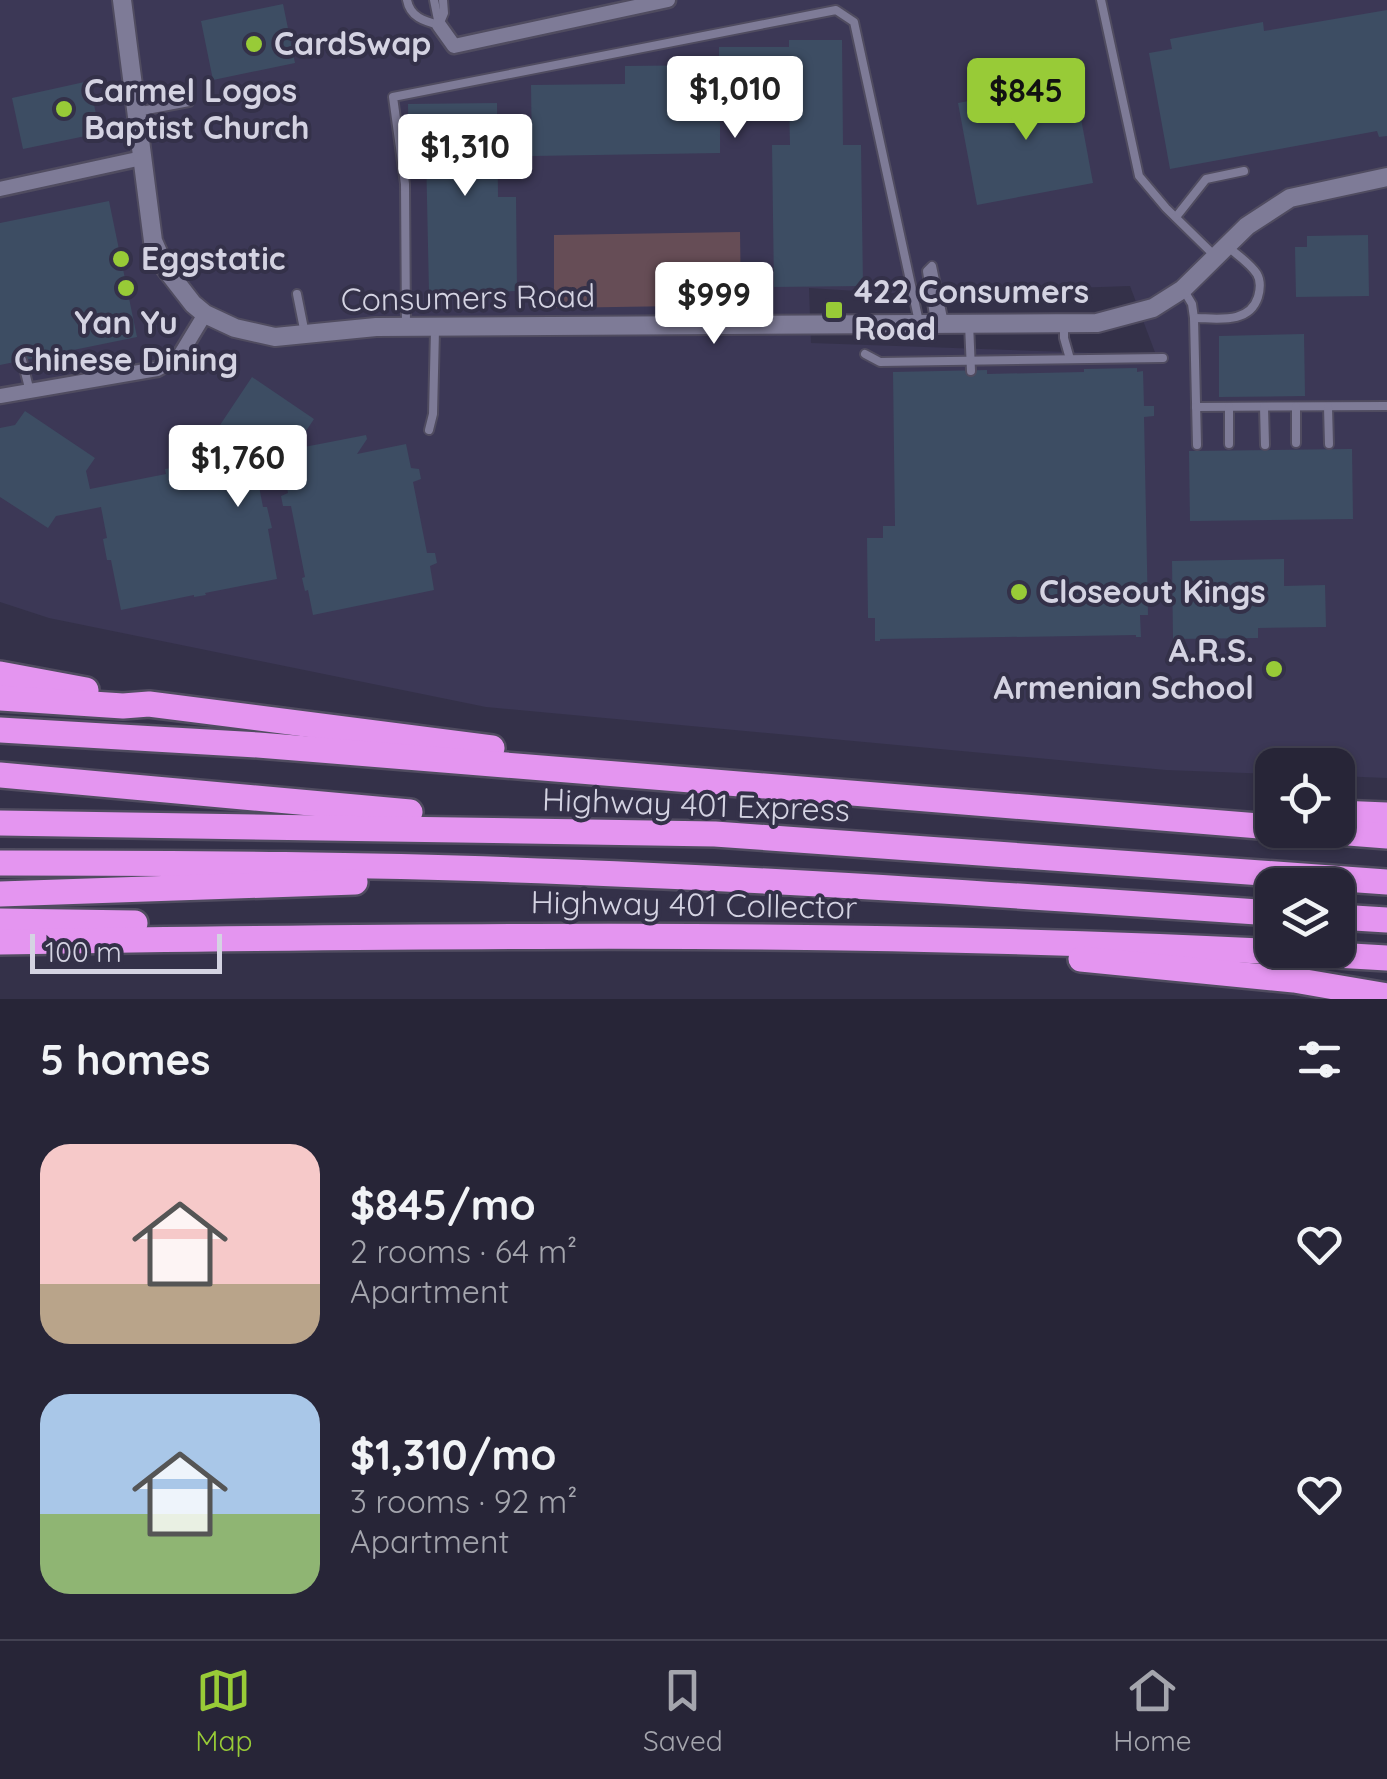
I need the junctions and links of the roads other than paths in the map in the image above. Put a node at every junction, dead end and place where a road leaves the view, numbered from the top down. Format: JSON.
{"nodes":[{"id":1,"x":122,"y":0,"type":"edge"},
{"id":2,"x":407,"y":0,"type":"edge"},
{"id":3,"x":434,"y":0,"type":"edge"},
{"id":4,"x":443,"y":0,"type":"edge"},
{"id":5,"x":668,"y":0,"type":"edge"},
{"id":6,"x":1101,"y":0,"type":"edge"},
{"id":7,"x":439,"y":25,"type":"junction"},
{"id":8,"x":190,"y":102,"type":"dead end"},
{"id":9,"x":136,"y":112,"type":"junction"},
{"id":10,"x":142,"y":158,"type":"junction"},
{"id":11,"x":1244,"y":171,"type":"dead end"},
{"id":12,"x":1387,"y":177,"type":"edge"},
{"id":13,"x":0,"y":189,"type":"edge"},
{"id":14,"x":1176,"y":217,"type":"junction"},
{"id":15,"x":1221,"y":251,"type":"junction"},
{"id":16,"x":1183,"y":289,"type":"junction"},
{"id":17,"x":297,"y":294,"type":"dead end"},
{"id":18,"x":204,"y":314,"type":"junction"},
{"id":19,"x":1194,"y":318,"type":"junction"},
{"id":20,"x":933,"y":323,"type":"junction"},
{"id":21,"x":969,"y":323,"type":"junction"},
{"id":22,"x":1064,"y":323,"type":"junction"},
{"id":23,"x":435,"y":326,"type":"junction"},
{"id":24,"x":406,"y":327,"type":"junction"},
{"id":25,"x":304,"y":334,"type":"junction"},
{"id":26,"x":864,"y":354,"type":"dead end"},
{"id":27,"x":1163,"y":358,"type":"dead end"},
{"id":28,"x":1070,"y":359,"type":"junction"},
{"id":29,"x":22,"y":360,"type":"dead end"},
{"id":30,"x":971,"y":366,"type":"junction"},
{"id":31,"x":30,"y":392,"type":"junction"},
{"id":32,"x":0,"y":396,"type":"edge"},
{"id":33,"x":1387,"y":406,"type":"edge"},
{"id":34,"x":1196,"y":407,"type":"junction"},
{"id":35,"x":1229,"y":407,"type":"junction"},
{"id":36,"x":1264,"y":407,"type":"junction"},
{"id":37,"x":1296,"y":407,"type":"junction"},
{"id":38,"x":1328,"y":407,"type":"junction"},
{"id":39,"x":429,"y":430,"type":"dead end"},
{"id":40,"x":1229,"y":444,"type":"dead end"},
{"id":41,"x":1265,"y":444,"type":"dead end"},
{"id":42,"x":1296,"y":444,"type":"dead end"},
{"id":43,"x":1328,"y":444,"type":"dead end"},
{"id":44,"x":1198,"y":445,"type":"dead end"},
{"id":45,"x":0,"y":674,"type":"edge"},
{"id":46,"x":0,"y":698,"type":"edge"},
{"id":47,"x":148,"y":704,"type":"junction"},
{"id":48,"x":0,"y":730,"type":"edge"},
{"id":49,"x":0,"y":775,"type":"edge"},
{"id":50,"x":840,"y":792,"type":"junction"},
{"id":51,"x":1053,"y":810,"type":"junction"},
{"id":52,"x":1255,"y":810,"type":"edge"},
{"id":53,"x":1355,"y":814,"type":"edge"},
{"id":54,"x":1387,"y":816,"type":"edge"},
{"id":55,"x":0,"y":823,"type":"edge"},
{"id":56,"x":1255,"y":826,"type":"edge"},
{"id":57,"x":714,"y":834,"type":"junction"},
{"id":58,"x":1355,"y":834,"type":"edge"},
{"id":59,"x":1387,"y":836,"type":"edge"},
{"id":60,"x":0,"y":863,"type":"edge"},
{"id":61,"x":569,"y":872,"type":"junction"},
{"id":62,"x":1387,"y":882,"type":"edge"},
{"id":63,"x":0,"y":894,"type":"edge"},
{"id":64,"x":1255,"y":911,"type":"edge"},
{"id":65,"x":1355,"y":918,"type":"edge"},
{"id":66,"x":1387,"y":920,"type":"edge"},
{"id":67,"x":0,"y":921,"type":"edge"},
{"id":68,"x":448,"y":935,"type":"junction"},
{"id":69,"x":922,"y":941,"type":"junction"},
{"id":70,"x":0,"y":942,"type":"edge"},
{"id":71,"x":1387,"y":958,"type":"edge"},
{"id":72,"x":1387,"y":996,"type":"edge"}],
"edges":[{"from":1,"to":9,"type":"street","name":"Consumers Road"},
{"from":2,"to":7,"type":"lane"},
{"from":3,"to":7,"type":"lane"},
{"from":4,"to":7,"type":"lane"},
{"from":5,"to":7,"type":"street"},
{"from":6,"to":14,"type":"lane"},
{"from":8,"to":9,"type":"lane"},
{"from":9,"to":10,"type":"street","name":"Consumers Road"},
{"from":10,"to":13,"type":"street"},
{"from":10,"to":18,"type":"street","name":"Consumers Road"},
{"from":11,"to":14,"type":"lane"},
{"from":12,"to":15,"type":"street","name":"Consumers Road"},
{"from":14,"to":15,"type":"lane"},
{"from":15,"to":16,"type":"street","name":"Consumers Road"},
{"from":15,"to":19,"type":"lane"},
{"from":16,"to":19,"type":"lane"},
{"from":16,"to":22,"type":"street","name":"Consumers Road"},
{"from":17,"to":25,"type":"lane"},
{"from":18,"to":25,"type":"street","name":"Consumers Road"},
{"from":18,"to":31,"type":"street"},
{"from":19,"to":34,"type":"lane"},
{"from":20,"to":20,"type":"lane"},
{"from":20,"to":21,"type":"street","name":"Consumers Road"},
{"from":20,"to":23,"type":"street","name":"Consumers Road"},
{"from":20,"to":24,"type":"lane"},
{"from":21,"to":22,"type":"street","name":"Consumers Road"},
{"from":21,"to":30,"type":"lane"},
{"from":22,"to":28,"type":"lane"},
{"from":23,"to":24,"type":"street","name":"Consumers Road"},
{"from":23,"to":39,"type":"lane"},
{"from":24,"to":25,"type":"street","name":"Consumers Road"},
{"from":26,"to":30,"type":"lane"},
{"from":27,"to":28,"type":"lane"},
{"from":28,"to":30,"type":"lane"},
{"from":29,"to":31,"type":"lane"},
{"from":31,"to":32,"type":"street"},
{"from":33,"to":38,"type":"lane"},
{"from":34,"to":35,"type":"lane"},
{"from":34,"to":44,"type":"lane"},
{"from":35,"to":36,"type":"lane"},
{"from":35,"to":40,"type":"lane"},
{"from":36,"to":37,"type":"lane"},
{"from":36,"to":41,"type":"lane"},
{"from":37,"to":38,"type":"lane"},
{"from":37,"to":42,"type":"lane"},
{"from":38,"to":43,"type":"lane"},
{"from":45,"to":47,"type":"highway"},
{"from":46,"to":47,"type":"highway"},
{"from":47,"to":50,"type":"highway"},
{"from":48,"to":50,"type":"highway"},
{"from":49,"to":57,"type":"highway"},
{"from":50,"to":51,"type":"highway"},
{"from":51,"to":52,"type":"highway"},
{"from":51,"to":56,"type":"highway"},
{"from":53,"to":54,"type":"highway"},
{"from":55,"to":57,"type":"highway","name":"Highway 401 Express"},
{"from":57,"to":62,"type":"highway","name":"Highway 401 Express"},
{"from":58,"to":59,"type":"highway"},
{"from":60,"to":61,"type":"highway"},
{"from":61,"to":63,"type":"highway"},
{"from":61,"to":64,"type":"highway"},
{"from":65,"to":66,"type":"highway"},
{"from":67,"to":68,"type":"highway"},
{"from":68,"to":69,"type":"highway","name":"Highway 401 Collector"},
{"from":68,"to":70,"type":"highway","name":"Highway 401 Collector"},
{"from":69,"to":71,"type":"highway","name":"Highway 401 Collector"},
{"from":69,"to":72,"type":"highway"}]}
